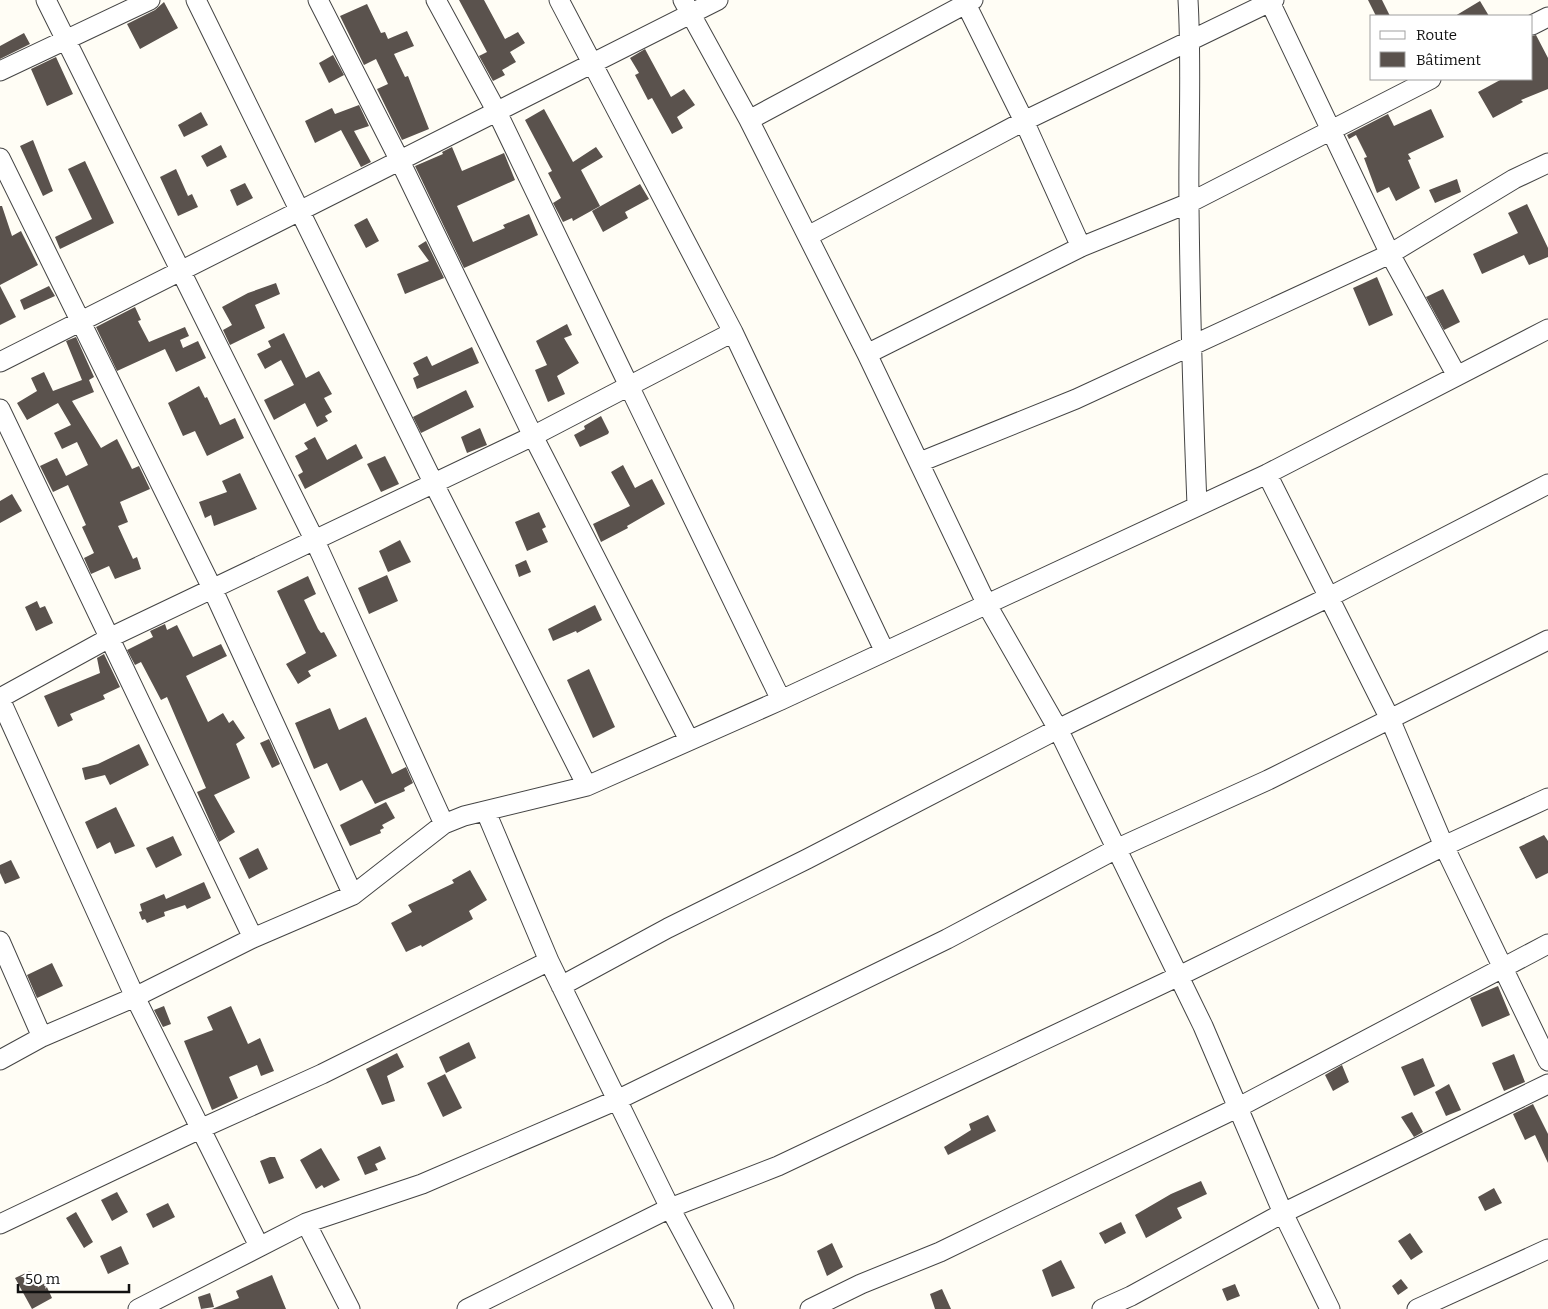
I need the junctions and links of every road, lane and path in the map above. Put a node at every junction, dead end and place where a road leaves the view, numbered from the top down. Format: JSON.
{"nodes":[{"id":1,"x":46,"y":0,"type":"edge"},
{"id":2,"x":150,"y":0,"type":"edge"},
{"id":3,"x":196,"y":0,"type":"edge"},
{"id":4,"x":318,"y":0,"type":"edge"},
{"id":5,"x":436,"y":0,"type":"edge"},
{"id":6,"x":559,"y":0,"type":"edge"},
{"id":7,"x":718,"y":0,"type":"edge"},
{"id":8,"x":1188,"y":0,"type":"edge"},
{"id":9,"x":968,"y":1,"type":"edge"},
{"id":10,"x":1271,"y":1,"type":"edge"},
{"id":11,"x":687,"y":7,"type":"edge"},
{"id":12,"x":1548,"y":17,"type":"edge"},
{"id":13,"x":1533,"y":24,"type":"edge"},
{"id":14,"x":1190,"y":39,"type":"junction"},
{"id":15,"x":66,"y":40,"type":"junction"},
{"id":16,"x":594,"y":63,"type":"junction"},
{"id":17,"x":0,"y":71,"type":"edge"},
{"id":18,"x":1429,"y":80,"type":"edge"},
{"id":19,"x":497,"y":112,"type":"junction"},
{"id":20,"x":749,"y":120,"type":"junction"},
{"id":21,"x":1024,"y":121,"type":"junction"},
{"id":22,"x":1332,"y":132,"type":"junction"},
{"id":23,"x":0,"y":158,"type":"edge"},
{"id":24,"x":400,"y":161,"type":"junction"},
{"id":25,"x":1548,"y":163,"type":"edge"},
{"id":26,"x":1189,"y":204,"type":"junction"},
{"id":27,"x":300,"y":211,"type":"junction"},
{"id":28,"x":808,"y":236,"type":"junction"},
{"id":29,"x":1081,"y":247,"type":"junction"},
{"id":30,"x":1390,"y":254,"type":"junction"},
{"id":31,"x":180,"y":272,"type":"junction"},
{"id":32,"x":82,"y":321,"type":"junction"},
{"id":33,"x":1548,"y":329,"type":"edge"},
{"id":34,"x":733,"y":332,"type":"junction"},
{"id":35,"x":1191,"y":346,"type":"junction"},
{"id":36,"x":867,"y":354,"type":"junction"},
{"id":37,"x":0,"y":362,"type":"edge"},
{"id":38,"x":1457,"y":376,"type":"junction"},
{"id":39,"x":629,"y":386,"type":"junction"},
{"id":40,"x":0,"y":409,"type":"edge"},
{"id":41,"x":533,"y":436,"type":"junction"},
{"id":42,"x":920,"y":462,"type":"junction"},
{"id":43,"x":1267,"y":474,"type":"junction"},
{"id":44,"x":433,"y":482,"type":"junction"},
{"id":45,"x":1548,"y":484,"type":"edge"},
{"id":46,"x":1197,"y":506,"type":"junction"},
{"id":47,"x":315,"y":541,"type":"junction"},
{"id":48,"x":212,"y":588,"type":"junction"},
{"id":49,"x":1329,"y":597,"type":"junction"},
{"id":50,"x":987,"y":605,"type":"junction"},
{"id":51,"x":111,"y":637,"type":"junction"},
{"id":52,"x":1548,"y":640,"type":"edge"},
{"id":53,"x":884,"y":650,"type":"junction"},
{"id":54,"x":0,"y":699,"type":"edge"},
{"id":55,"x":781,"y":700,"type":"junction"},
{"id":56,"x":1390,"y":719,"type":"junction"},
{"id":57,"x":1058,"y":729,"type":"junction"},
{"id":58,"x":689,"y":740,"type":"junction"},
{"id":59,"x":587,"y":786,"type":"junction"},
{"id":60,"x":1548,"y":798,"type":"edge"},
{"id":61,"x":486,"y":812,"type":"junction"},
{"id":62,"x":444,"y":824,"type":"junction"},
{"id":63,"x":1444,"y":846,"type":"junction"},
{"id":64,"x":1116,"y":849,"type":"junction"},
{"id":65,"x":353,"y":895,"type":"junction"},
{"id":66,"x":253,"y":938,"type":"junction"},
{"id":67,"x":0,"y":941,"type":"edge"},
{"id":68,"x":1548,"y":944,"type":"edge"},
{"id":69,"x":549,"y":961,"type":"junction"},
{"id":70,"x":1502,"y":967,"type":"junction"},
{"id":71,"x":1179,"y":976,"type":"junction"},
{"id":72,"x":561,"y":986,"type":"junction"},
{"id":73,"x":135,"y":997,"type":"junction"},
{"id":74,"x":42,"y":1037,"type":"junction"},
{"id":75,"x":0,"y":1060,"type":"edge"},
{"id":76,"x":1548,"y":1061,"type":"edge"},
{"id":77,"x":1548,"y":1084,"type":"edge"},
{"id":78,"x":617,"y":1100,"type":"junction"},
{"id":79,"x":1239,"y":1107,"type":"junction"},
{"id":80,"x":200,"y":1129,"type":"junction"},
{"id":81,"x":670,"y":1208,"type":"junction"},
{"id":82,"x":1283,"y":1213,"type":"junction"},
{"id":83,"x":306,"y":1223,"type":"junction"},
{"id":84,"x":0,"y":1224,"type":"edge"},
{"id":85,"x":259,"y":1246,"type":"junction"},
{"id":86,"x":1548,"y":1249,"type":"edge"},
{"id":87,"x":138,"y":1309,"type":"edge"},
{"id":88,"x":350,"y":1309,"type":"edge"},
{"id":89,"x":466,"y":1309,"type":"edge"},
{"id":90,"x":724,"y":1309,"type":"edge"},
{"id":91,"x":810,"y":1309,"type":"edge"},
{"id":92,"x":1102,"y":1309,"type":"edge"},
{"id":93,"x":1330,"y":1309,"type":"edge"},
{"id":94,"x":1417,"y":1309,"type":"edge"}],
"edges":[{"from":1,"to":15,"type":"street"},
{"from":2,"to":15,"type":"street"},
{"from":3,"to":27,"type":"street"},
{"from":4,"to":24,"type":"street"},
{"from":5,"to":19,"type":"street"},
{"from":6,"to":16,"type":"street"},
{"from":7,"to":11,"type":"street"},
{"from":8,"to":14,"type":"street"},
{"from":9,"to":20,"type":"street"},
{"from":9,"to":21,"type":"street"},
{"from":10,"to":14,"type":"street"},
{"from":10,"to":22,"type":"street"},
{"from":11,"to":16,"type":"street"},
{"from":11,"to":20,"type":"street"},
{"from":12,"to":13,"type":"street"},
{"from":14,"to":21,"type":"street"},
{"from":14,"to":26,"type":"street"},
{"from":15,"to":17,"type":"street"},
{"from":15,"to":31,"type":"street"},
{"from":16,"to":19,"type":"street"},
{"from":16,"to":34,"type":"street"},
{"from":18,"to":22,"type":"street"},
{"from":19,"to":24,"type":"street"},
{"from":19,"to":39,"type":"street"},
{"from":20,"to":28,"type":"street"},
{"from":21,"to":28,"type":"street"},
{"from":21,"to":29,"type":"street"},
{"from":22,"to":26,"type":"street"},
{"from":22,"to":30,"type":"street"},
{"from":23,"to":32,"type":"street"},
{"from":24,"to":27,"type":"street"},
{"from":24,"to":41,"type":"street"},
{"from":25,"to":30,"type":"street"},
{"from":26,"to":29,"type":"street"},
{"from":26,"to":35,"type":"street"},
{"from":27,"to":31,"type":"street"},
{"from":27,"to":44,"type":"street"},
{"from":28,"to":36,"type":"street"},
{"from":29,"to":36,"type":"street"},
{"from":30,"to":35,"type":"street"},
{"from":30,"to":38,"type":"street"},
{"from":31,"to":32,"type":"street"},
{"from":31,"to":47,"type":"street"},
{"from":32,"to":37,"type":"street"},
{"from":32,"to":48,"type":"street"},
{"from":33,"to":38,"type":"street"},
{"from":34,"to":39,"type":"street"},
{"from":34,"to":53,"type":"street"},
{"from":35,"to":42,"type":"street"},
{"from":35,"to":46,"type":"street"},
{"from":36,"to":42,"type":"street"},
{"from":38,"to":43,"type":"street"},
{"from":39,"to":41,"type":"street"},
{"from":39,"to":55,"type":"street"},
{"from":40,"to":51,"type":"street"},
{"from":41,"to":44,"type":"street"},
{"from":41,"to":58,"type":"street"},
{"from":42,"to":50,"type":"street"},
{"from":43,"to":46,"type":"street"},
{"from":43,"to":49,"type":"street"},
{"from":44,"to":47,"type":"street"},
{"from":44,"to":59,"type":"street"},
{"from":45,"to":49,"type":"street"},
{"from":46,"to":50,"type":"street"},
{"from":47,"to":48,"type":"street"},
{"from":47,"to":62,"type":"street"},
{"from":48,"to":51,"type":"street"},
{"from":48,"to":65,"type":"street"},
{"from":49,"to":56,"type":"street"},
{"from":49,"to":57,"type":"street"},
{"from":50,"to":53,"type":"street"},
{"from":50,"to":57,"type":"street"},
{"from":51,"to":54,"type":"street"},
{"from":51,"to":66,"type":"street"},
{"from":52,"to":56,"type":"street"},
{"from":53,"to":55,"type":"street"},
{"from":54,"to":73,"type":"street"},
{"from":55,"to":58,"type":"street"},
{"from":56,"to":63,"type":"street"},
{"from":56,"to":64,"type":"street"},
{"from":57,"to":64,"type":"street"},
{"from":57,"to":72,"type":"street"},
{"from":58,"to":59,"type":"street"},
{"from":59,"to":61,"type":"street"},
{"from":60,"to":63,"type":"street"},
{"from":61,"to":62,"type":"street"},
{"from":61,"to":69,"type":"street"},
{"from":62,"to":65,"type":"street"},
{"from":63,"to":70,"type":"street"},
{"from":63,"to":71,"type":"street"},
{"from":64,"to":71,"type":"street"},
{"from":64,"to":78,"type":"street"},
{"from":65,"to":66,"type":"street"},
{"from":66,"to":73,"type":"street"},
{"from":67,"to":74,"type":"street"},
{"from":68,"to":70,"type":"street"},
{"from":69,"to":72,"type":"street"},
{"from":69,"to":80,"type":"street"},
{"from":70,"to":76,"type":"street"},
{"from":70,"to":79,"type":"street"},
{"from":71,"to":79,"type":"street"},
{"from":71,"to":81,"type":"street"},
{"from":72,"to":78,"type":"street"},
{"from":73,"to":74,"type":"street"},
{"from":73,"to":80,"type":"street"},
{"from":74,"to":75,"type":"street"},
{"from":77,"to":82,"type":"street"},
{"from":78,"to":81,"type":"street"},
{"from":78,"to":83,"type":"street"},
{"from":79,"to":82,"type":"street"},
{"from":79,"to":91,"type":"street"},
{"from":80,"to":84,"type":"street"},
{"from":80,"to":85,"type":"street"},
{"from":81,"to":89,"type":"street"},
{"from":81,"to":90,"type":"street"},
{"from":82,"to":92,"type":"street"},
{"from":82,"to":93,"type":"street"},
{"from":83,"to":85,"type":"street"},
{"from":83,"to":88,"type":"street"},
{"from":85,"to":87,"type":"street"},
{"from":86,"to":94,"type":"street"}]}
